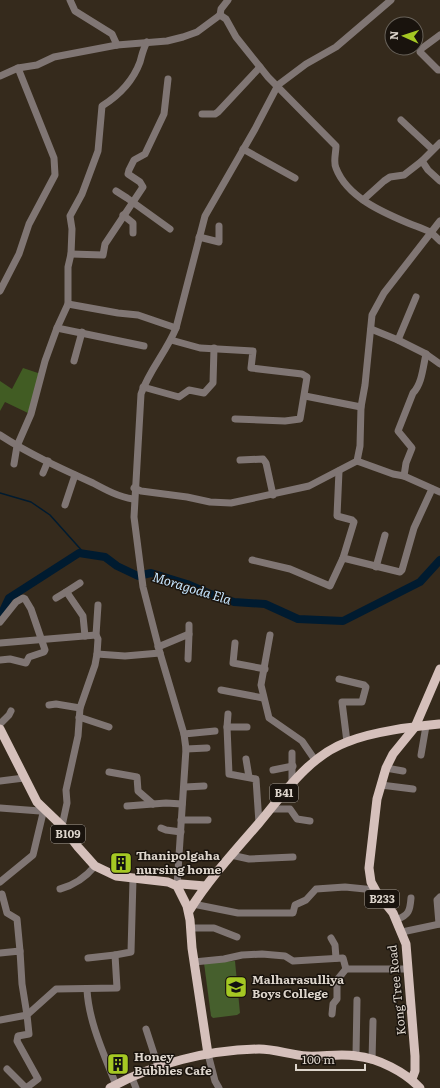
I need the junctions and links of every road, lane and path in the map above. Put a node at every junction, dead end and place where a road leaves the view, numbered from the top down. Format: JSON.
{"nodes":[{"id":1,"x":70,"y":0,"type":"edge"},
{"id":2,"x":228,"y":0,"type":"edge"},
{"id":3,"x":391,"y":0,"type":"edge"},
{"id":4,"x":220,"y":15,"type":"junction"},
{"id":5,"x":440,"y":35,"type":"edge"},
{"id":6,"x":147,"y":42,"type":"junction"},
{"id":7,"x":117,"y":45,"type":"junction"},
{"id":8,"x":260,"y":67,"type":"junction"},
{"id":9,"x":18,"y":68,"type":"junction"},
{"id":10,"x":440,"y":70,"type":"edge"},
{"id":11,"x":0,"y":76,"type":"edge"},
{"id":12,"x":168,"y":79,"type":"dead end"},
{"id":13,"x":278,"y":85,"type":"junction"},
{"id":14,"x":202,"y":114,"type":"dead end"},
{"id":15,"x":401,"y":120,"type":"dead end"},
{"id":16,"x":440,"y":142,"type":"edge"},
{"id":17,"x":243,"y":149,"type":"junction"},
{"id":18,"x":432,"y":149,"type":"junction"},
{"id":19,"x":422,"y":161,"type":"junction"},
{"id":20,"x":295,"y":178,"type":"dead end"},
{"id":21,"x":440,"y":181,"type":"edge"},
{"id":22,"x":116,"y":191,"type":"dead end"},
{"id":23,"x":363,"y":200,"type":"junction"},
{"id":24,"x":132,"y":202,"type":"junction"},
{"id":25,"x":123,"y":215,"type":"junction"},
{"id":26,"x":440,"y":221,"type":"edge"},
{"id":27,"x":219,"y":226,"type":"dead end"},
{"id":28,"x":170,"y":229,"type":"dead end"},
{"id":29,"x":432,"y":231,"type":"junction"},
{"id":30,"x":133,"y":233,"type":"dead end"},
{"id":31,"x":199,"y":237,"type":"junction"},
{"id":32,"x":440,"y":241,"type":"edge"},
{"id":33,"x":71,"y":254,"type":"junction"},
{"id":34,"x":0,"y":292,"type":"edge"},
{"id":35,"x":416,"y":297,"type":"dead end"},
{"id":36,"x":68,"y":304,"type":"junction"},
{"id":37,"x":57,"y":328,"type":"junction"},
{"id":38,"x":176,"y":328,"type":"junction"},
{"id":39,"x":372,"y":329,"type":"junction"},
{"id":40,"x":82,"y":332,"type":"junction"},
{"id":41,"x":171,"y":340,"type":"junction"},
{"id":42,"x":398,"y":340,"type":"junction"},
{"id":43,"x":144,"y":346,"type":"dead end"},
{"id":44,"x":214,"y":348,"type":"junction"},
{"id":45,"x":426,"y":354,"type":"junction"},
{"id":46,"x":74,"y":361,"type":"dead end"},
{"id":47,"x":440,"y":364,"type":"edge"},
{"id":48,"x":143,"y":387,"type":"junction"},
{"id":49,"x":305,"y":396,"type":"junction"},
{"id":50,"x":361,"y":407,"type":"junction"},
{"id":51,"x":235,"y":419,"type":"dead end"},
{"id":52,"x":0,"y":435,"type":"edge"},
{"id":53,"x":17,"y":446,"type":"junction"},
{"id":54,"x":240,"y":460,"type":"dead end"},
{"id":55,"x":48,"y":461,"type":"junction"},
{"id":56,"x":357,"y":461,"type":"junction"},
{"id":57,"x":14,"y":464,"type":"dead end"},
{"id":58,"x":340,"y":471,"type":"junction"},
{"id":59,"x":43,"y":473,"type":"dead end"},
{"id":60,"x":75,"y":475,"type":"junction"},
{"id":61,"x":404,"y":476,"type":"junction"},
{"id":62,"x":134,"y":488,"type":"junction"},
{"id":63,"x":432,"y":489,"type":"junction"},
{"id":64,"x":440,"y":492,"type":"edge"},
{"id":65,"x":273,"y":494,"type":"junction"},
{"id":66,"x":134,"y":499,"type":"junction"},
{"id":67,"x":65,"y":505,"type":"dead end"},
{"id":68,"x":385,"y":535,"type":"dead end"},
{"id":69,"x":343,"y":558,"type":"junction"},
{"id":70,"x":252,"y":560,"type":"dead end"},
{"id":71,"x":376,"y":567,"type":"junction"},
{"id":72,"x":80,"y":583,"type":"dead end"},
{"id":73,"x":66,"y":592,"type":"junction"},
{"id":74,"x":56,"y":598,"type":"dead end"},
{"id":75,"x":98,"y":605,"type":"dead end"},
{"id":76,"x":0,"y":622,"type":"edge"},
{"id":77,"x":189,"y":625,"type":"dead end"},
{"id":78,"x":189,"y":634,"type":"junction"},
{"id":79,"x":96,"y":635,"type":"junction"},
{"id":80,"x":270,"y":635,"type":"dead end"},
{"id":81,"x":85,"y":636,"type":"junction"},
{"id":82,"x":42,"y":639,"type":"junction"},
{"id":83,"x":0,"y":643,"type":"edge"},
{"id":84,"x":235,"y":643,"type":"dead end"},
{"id":85,"x":159,"y":650,"type":"junction"},
{"id":86,"x":97,"y":654,"type":"junction"},
{"id":87,"x":188,"y":659,"type":"dead end"},
{"id":88,"x":0,"y":660,"type":"edge"},
{"id":89,"x":265,"y":669,"type":"junction"},
{"id":90,"x":440,"y":669,"type":"edge"},
{"id":91,"x":339,"y":679,"type":"dead end"},
{"id":92,"x":221,"y":690,"type":"dead end"},
{"id":93,"x":263,"y":698,"type":"junction"},
{"id":94,"x":49,"y":705,"type":"dead end"},
{"id":95,"x":80,"y":708,"type":"junction"},
{"id":96,"x":10,"y":711,"type":"dead end"},
{"id":97,"x":228,"y":714,"type":"dead end"},
{"id":98,"x":79,"y":717,"type":"junction"},
{"id":99,"x":0,"y":724,"type":"edge"},
{"id":100,"x":440,"y":724,"type":"edge"},
{"id":101,"x":426,"y":726,"type":"junction"},
{"id":102,"x":109,"y":727,"type":"dead end"},
{"id":103,"x":227,"y":727,"type":"junction"},
{"id":104,"x":247,"y":727,"type":"dead end"},
{"id":105,"x":415,"y":727,"type":"junction"},
{"id":106,"x":0,"y":729,"type":"edge"},
{"id":107,"x":215,"y":731,"type":"dead end"},
{"id":108,"x":184,"y":734,"type":"junction"},
{"id":109,"x":347,"y":742,"type":"junction"},
{"id":110,"x":207,"y":748,"type":"dead end"},
{"id":111,"x":186,"y":749,"type":"junction"},
{"id":112,"x":292,"y":753,"type":"dead end"},
{"id":113,"x":421,"y":755,"type":"dead end"},
{"id":114,"x":246,"y":759,"type":"dead end"},
{"id":115,"x":315,"y":760,"type":"junction"},
{"id":116,"x":292,"y":766,"type":"junction"},
{"id":117,"x":386,"y":768,"type":"junction"},
{"id":118,"x":273,"y":770,"type":"dead end"},
{"id":119,"x":403,"y":771,"type":"dead end"},
{"id":120,"x":109,"y":772,"type":"dead end"},
{"id":121,"x":248,"y":777,"type":"junction"},
{"id":122,"x":24,"y":778,"type":"junction"},
{"id":123,"x":0,"y":781,"type":"edge"},
{"id":124,"x":292,"y":782,"type":"junction"},
{"id":125,"x":381,"y":785,"type":"junction"},
{"id":126,"x":204,"y":786,"type":"dead end"},
{"id":127,"x":185,"y":787,"type":"junction"},
{"id":128,"x":413,"y":789,"type":"dead end"},
{"id":129,"x":153,"y":804,"type":"junction"},
{"id":130,"x":182,"y":804,"type":"junction"},
{"id":131,"x":127,"y":806,"type":"dead end"},
{"id":132,"x":0,"y":808,"type":"edge"},
{"id":133,"x":44,"y":809,"type":"junction"},
{"id":134,"x":270,"y":809,"type":"junction"},
{"id":135,"x":181,"y":820,"type":"junction"},
{"id":136,"x":208,"y":820,"type":"dead end"},
{"id":137,"x":310,"y":821,"type":"dead end"},
{"id":138,"x":259,"y":823,"type":"junction"},
{"id":139,"x":62,"y":826,"type":"junction"},
{"id":140,"x":161,"y":828,"type":"dead end"},
{"id":141,"x":180,"y":832,"type":"junction"},
{"id":142,"x":231,"y":855,"type":"junction"},
{"id":143,"x":294,"y":857,"type":"dead end"},
{"id":144,"x":94,"y":866,"type":"junction"},
{"id":145,"x":133,"y":879,"type":"junction"},
{"id":146,"x":0,"y":882,"type":"edge"},
{"id":147,"x":177,"y":886,"type":"junction"},
{"id":148,"x":205,"y":886,"type":"junction"},
{"id":149,"x":60,"y":890,"type":"dead end"},
{"id":150,"x":375,"y":890,"type":"junction"},
{"id":151,"x":1,"y":892,"type":"edge"},
{"id":152,"x":411,"y":898,"type":"dead end"},
{"id":153,"x":440,"y":898,"type":"edge"},
{"id":154,"x":191,"y":908,"type":"junction"},
{"id":155,"x":396,"y":920,"type":"junction"},
{"id":156,"x":440,"y":924,"type":"edge"},
{"id":157,"x":191,"y":928,"type":"junction"},
{"id":158,"x":402,"y":932,"type":"junction"},
{"id":159,"x":237,"y":937,"type":"dead end"},
{"id":160,"x":331,"y":938,"type":"dead end"},
{"id":161,"x":20,"y":951,"type":"junction"},
{"id":162,"x":0,"y":953,"type":"edge"},
{"id":163,"x":115,"y":955,"type":"junction"},
{"id":164,"x":88,"y":958,"type":"dead end"},
{"id":165,"x":336,"y":958,"type":"junction"},
{"id":166,"x":194,"y":962,"type":"junction"},
{"id":167,"x":408,"y":968,"type":"junction"},
{"id":168,"x":346,"y":969,"type":"junction"},
{"id":169,"x":87,"y":990,"type":"junction"},
{"id":170,"x":357,"y":1000,"type":"dead end"},
{"id":171,"x":332,"y":1014,"type":"dead end"},
{"id":172,"x":27,"y":1015,"type":"junction"},
{"id":173,"x":0,"y":1017,"type":"edge"},
{"id":174,"x":372,"y":1021,"type":"dead end"},
{"id":175,"x":146,"y":1029,"type":"dead end"},
{"id":176,"x":208,"y":1054,"type":"junction"},
{"id":177,"x":356,"y":1056,"type":"junction"},
{"id":178,"x":372,"y":1060,"type":"junction"},
{"id":179,"x":158,"y":1066,"type":"junction"},
{"id":180,"x":7,"y":1069,"type":"dead end"},
{"id":181,"x":132,"y":1078,"type":"junction"},
{"id":182,"x":412,"y":1079,"type":"junction"},
{"id":183,"x":113,"y":1087,"type":"edge"},
{"id":184,"x":26,"y":1088,"type":"edge"},
{"id":185,"x":136,"y":1088,"type":"edge"},
{"id":186,"x":219,"y":1088,"type":"edge"},
{"id":187,"x":420,"y":1088,"type":"edge"}],
"edges":[{"from":1,"to":7,"type":"street"},
{"from":2,"to":4,"type":"street"},
{"from":3,"to":13,"type":"street"},
{"from":4,"to":6,"type":"street"},
{"from":4,"to":8,"type":"street"},
{"from":5,"to":10,"type":"street"},
{"from":6,"to":7,"type":"street"},
{"from":6,"to":33,"type":"street"},
{"from":7,"to":9,"type":"street"},
{"from":8,"to":13,"type":"street"},
{"from":8,"to":14,"type":"street"},
{"from":9,"to":11,"type":"street"},
{"from":9,"to":34,"type":"street"},
{"from":12,"to":24,"type":"street"},
{"from":13,"to":17,"type":"street"},
{"from":13,"to":23,"type":"street"},
{"from":15,"to":18,"type":"street"},
{"from":16,"to":18,"type":"street"},
{"from":17,"to":20,"type":"street"},
{"from":17,"to":31,"type":"street"},
{"from":18,"to":19,"type":"street"},
{"from":19,"to":21,"type":"street"},
{"from":19,"to":23,"type":"street"},
{"from":22,"to":24,"type":"street"},
{"from":23,"to":29,"type":"street"},
{"from":24,"to":25,"type":"street"},
{"from":24,"to":28,"type":"street"},
{"from":25,"to":30,"type":"street"},
{"from":25,"to":33,"type":"street"},
{"from":26,"to":29,"type":"street"},
{"from":27,"to":31,"type":"street"},
{"from":29,"to":32,"type":"street"},
{"from":29,"to":39,"type":"street"},
{"from":31,"to":38,"type":"street"},
{"from":33,"to":36,"type":"street"},
{"from":35,"to":42,"type":"street"},
{"from":36,"to":37,"type":"street"},
{"from":36,"to":38,"type":"street"},
{"from":37,"to":40,"type":"street"},
{"from":37,"to":53,"type":"street"},
{"from":38,"to":41,"type":"street"},
{"from":39,"to":42,"type":"street"},
{"from":39,"to":50,"type":"street"},
{"from":40,"to":43,"type":"street"},
{"from":40,"to":46,"type":"street"},
{"from":41,"to":44,"type":"street"},
{"from":41,"to":48,"type":"street"},
{"from":42,"to":45,"type":"street"},
{"from":44,"to":48,"type":"street"},
{"from":44,"to":49,"type":"street"},
{"from":45,"to":47,"type":"street"},
{"from":45,"to":61,"type":"street"},
{"from":48,"to":62,"type":"street"},
{"from":49,"to":50,"type":"street"},
{"from":49,"to":51,"type":"street"},
{"from":50,"to":56,"type":"street"},
{"from":52,"to":53,"type":"street"},
{"from":53,"to":55,"type":"street"},
{"from":53,"to":57,"type":"street"},
{"from":54,"to":65,"type":"street"},
{"from":55,"to":59,"type":"street"},
{"from":55,"to":60,"type":"street"},
{"from":56,"to":58,"type":"street"},
{"from":56,"to":61,"type":"street"},
{"from":58,"to":65,"type":"street"},
{"from":58,"to":69,"type":"street"},
{"from":60,"to":66,"type":"street"},
{"from":60,"to":67,"type":"street"},
{"from":61,"to":63,"type":"street"},
{"from":62,"to":65,"type":"street"},
{"from":62,"to":66,"type":"street"},
{"from":63,"to":64,"type":"street"},
{"from":63,"to":71,"type":"street"},
{"from":66,"to":85,"type":"street"},
{"from":68,"to":71,"type":"street"},
{"from":69,"to":70,"type":"street"},
{"from":69,"to":71,"type":"street"},
{"from":72,"to":73,"type":"street"},
{"from":73,"to":74,"type":"street"},
{"from":73,"to":81,"type":"street"},
{"from":75,"to":79,"type":"street"},
{"from":76,"to":82,"type":"street"},
{"from":77,"to":78,"type":"street"},
{"from":78,"to":85,"type":"street"},
{"from":78,"to":87,"type":"street"},
{"from":79,"to":81,"type":"street"},
{"from":79,"to":86,"type":"street"},
{"from":80,"to":89,"type":"street"},
{"from":81,"to":82,"type":"street"},
{"from":82,"to":83,"type":"street"},
{"from":82,"to":88,"type":"street"},
{"from":84,"to":89,"type":"street"},
{"from":85,"to":86,"type":"street"},
{"from":85,"to":108,"type":"street"},
{"from":86,"to":95,"type":"street"},
{"from":89,"to":93,"type":"street"},
{"from":90,"to":105,"type":"main road","name":"Kong Tree Road"},
{"from":91,"to":109,"type":"street"},
{"from":92,"to":93,"type":"street"},
{"from":93,"to":115,"type":"street"},
{"from":94,"to":95,"type":"street"},
{"from":95,"to":98,"type":"street"},
{"from":96,"to":99,"type":"street"},
{"from":97,"to":103,"type":"street"},
{"from":98,"to":102,"type":"street"},
{"from":98,"to":139,"type":"street"},
{"from":100,"to":101,"type":"main road","number":"B41"},
{"from":101,"to":105,"type":"main road","number":"B41"},
{"from":101,"to":113,"type":"street"},
{"from":103,"to":104,"type":"street"},
{"from":103,"to":121,"type":"street"},
{"from":105,"to":109,"type":"main road","number":"B41"},
{"from":105,"to":117,"type":"main road","name":"Kong Tree Road","number":"B233"},
{"from":106,"to":122,"type":"main road","number":"B109"},
{"from":107,"to":108,"type":"street"},
{"from":108,"to":111,"type":"street"},
{"from":109,"to":115,"type":"main road","number":"B41"},
{"from":110,"to":111,"type":"street"},
{"from":111,"to":127,"type":"street"},
{"from":112,"to":116,"type":"street"},
{"from":114,"to":121,"type":"street"},
{"from":115,"to":124,"type":"main road","number":"B41"},
{"from":116,"to":118,"type":"street"},
{"from":116,"to":124,"type":"street"},
{"from":117,"to":119,"type":"street"},
{"from":117,"to":125,"type":"main road","name":"Kong Tree Road","number":"B233"},
{"from":120,"to":129,"type":"street"},
{"from":121,"to":138,"type":"street"},
{"from":122,"to":123,"type":"street"},
{"from":122,"to":133,"type":"main road","number":"B109"},
{"from":124,"to":134,"type":"main road","number":"B41"},
{"from":125,"to":128,"type":"street"},
{"from":125,"to":150,"type":"main road","name":"Kong Tree Road","number":"B233"},
{"from":126,"to":127,"type":"street"},
{"from":127,"to":130,"type":"street"},
{"from":129,"to":130,"type":"street"},
{"from":129,"to":131,"type":"street"},
{"from":130,"to":135,"type":"street"},
{"from":132,"to":133,"type":"street"},
{"from":133,"to":139,"type":"main road","number":"B109"},
{"from":133,"to":146,"type":"street"},
{"from":134,"to":137,"type":"street"},
{"from":134,"to":138,"type":"main road","number":"B41"},
{"from":135,"to":136,"type":"street"},
{"from":135,"to":141,"type":"street"},
{"from":138,"to":142,"type":"main road","number":"B41"},
{"from":139,"to":144,"type":"main road","number":"B109"},
{"from":140,"to":141,"type":"street"},
{"from":141,"to":147,"type":"street"},
{"from":142,"to":143,"type":"street"},
{"from":142,"to":148,"type":"main road","number":"B41"},
{"from":144,"to":145,"type":"main road","number":"B109"},
{"from":144,"to":149,"type":"street"},
{"from":145,"to":147,"type":"main road","number":"B109"},
{"from":145,"to":163,"type":"street"},
{"from":147,"to":148,"type":"main road"},
{"from":147,"to":154,"type":"main road"},
{"from":148,"to":154,"type":"main road","number":"B41"},
{"from":150,"to":154,"type":"street"},
{"from":150,"to":155,"type":"main road","name":"Kong Tree Road","number":"B233"},
{"from":151,"to":161,"type":"street"},
{"from":152,"to":155,"type":"street"},
{"from":153,"to":156,"type":"street"},
{"from":154,"to":157,"type":"main road"},
{"from":155,"to":158,"type":"main road","name":"Kong Tree Road","number":"B233"},
{"from":156,"to":158,"type":"street"},
{"from":157,"to":159,"type":"street"},
{"from":157,"to":166,"type":"main road"},
{"from":158,"to":167,"type":"main road","name":"Kong Tree Road","number":"B233"},
{"from":160,"to":165,"type":"street"},
{"from":161,"to":162,"type":"street"},
{"from":161,"to":172,"type":"street"},
{"from":163,"to":164,"type":"street"},
{"from":163,"to":169,"type":"street"},
{"from":165,"to":166,"type":"street"},
{"from":165,"to":168,"type":"street"},
{"from":166,"to":176,"type":"main road"},
{"from":167,"to":168,"type":"street"},
{"from":167,"to":182,"type":"main road","name":"Kong Tree Road","number":"B233"},
{"from":168,"to":171,"type":"street"},
{"from":169,"to":172,"type":"street"},
{"from":169,"to":183,"type":"street"},
{"from":170,"to":177,"type":"street"},
{"from":172,"to":173,"type":"street"},
{"from":172,"to":184,"type":"street"},
{"from":174,"to":178,"type":"street"},
{"from":175,"to":179,"type":"street"},
{"from":176,"to":177,"type":"main road"},
{"from":176,"to":179,"type":"main road"},
{"from":176,"to":186,"type":"street"},
{"from":177,"to":178,"type":"main road"},
{"from":178,"to":182,"type":"main road"},
{"from":179,"to":181,"type":"main road"},
{"from":180,"to":184,"type":"street"},
{"from":181,"to":183,"type":"main road"},
{"from":181,"to":185,"type":"street"},
{"from":182,"to":187,"type":"main road"}]}
